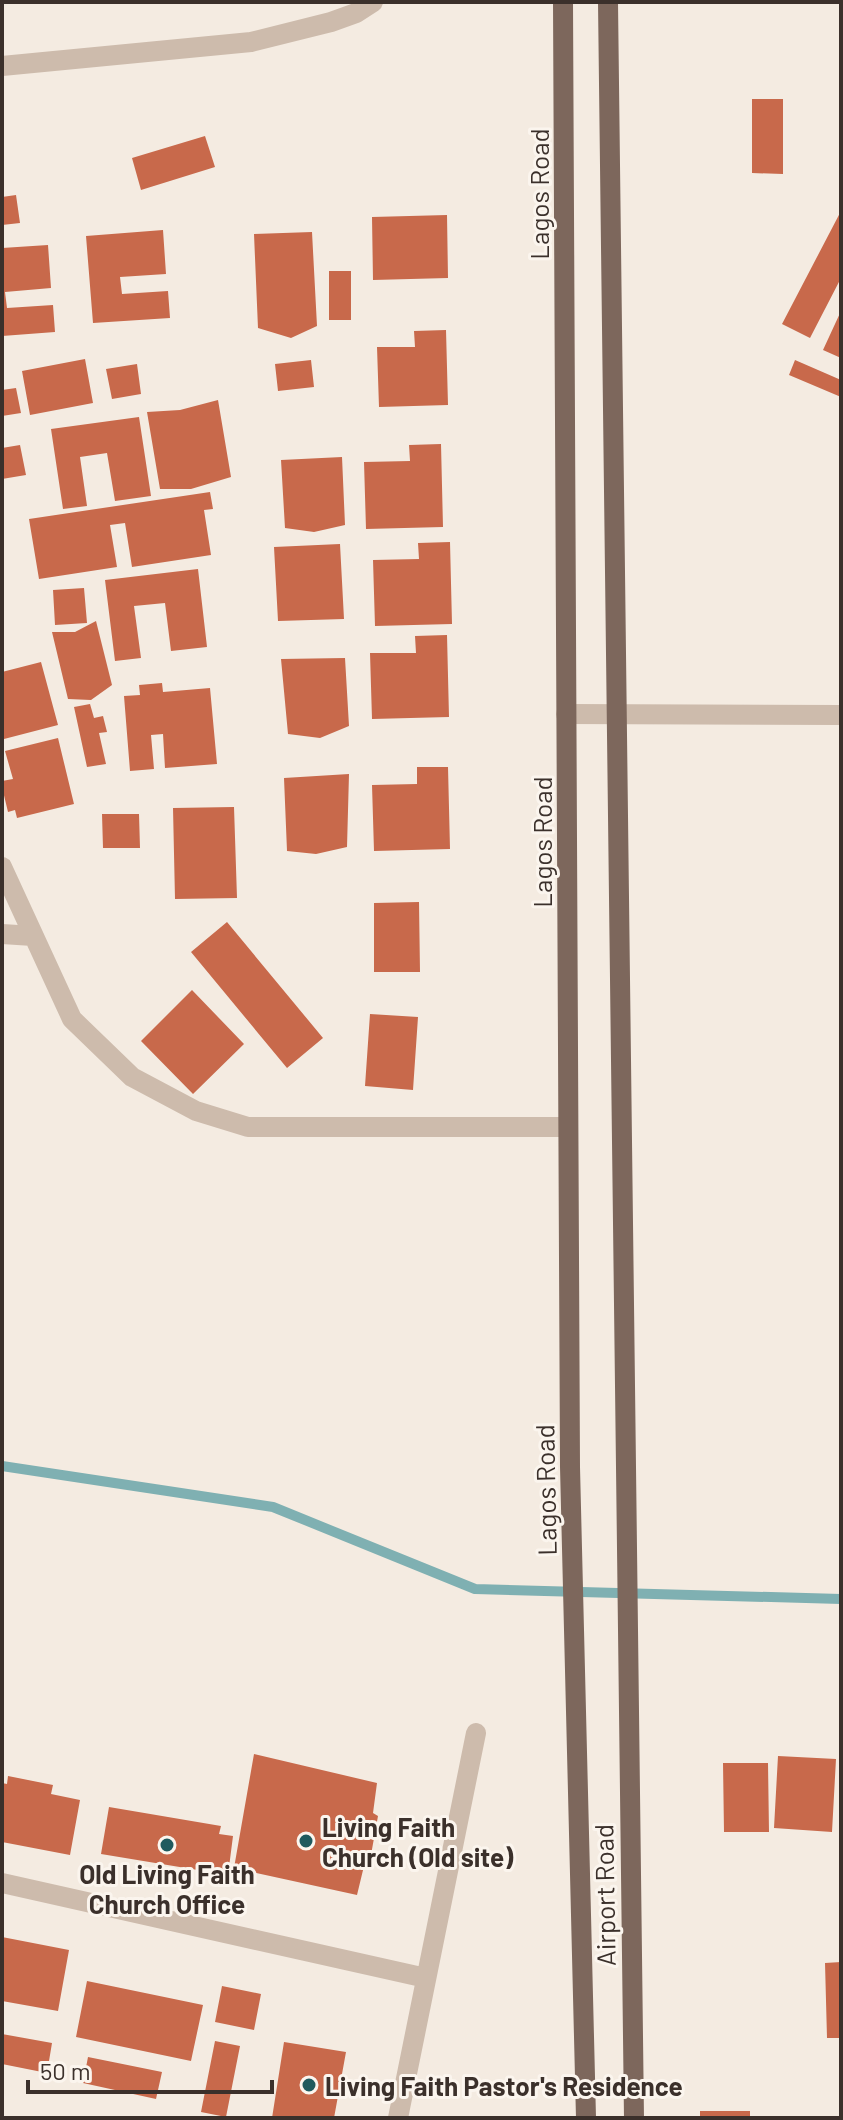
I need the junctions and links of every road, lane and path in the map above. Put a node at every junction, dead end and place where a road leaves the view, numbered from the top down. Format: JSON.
{"nodes":[{"id":1,"x":373,"y":2,"type":"edge"},
{"id":2,"x":563,"y":2,"type":"edge"},
{"id":3,"x":608,"y":2,"type":"edge"},
{"id":4,"x":2,"y":66,"type":"edge"},
{"id":5,"x":617,"y":713,"type":"junction"},
{"id":6,"x":566,"y":714,"type":"junction"},
{"id":7,"x":841,"y":715,"type":"edge"},
{"id":8,"x":2,"y":867,"type":"edge"},
{"id":9,"x":2,"y":934,"type":"edge"},
{"id":10,"x":33,"y":936,"type":"junction"},
{"id":11,"x":568,"y":1127,"type":"junction"},
{"id":12,"x":574,"y":1682,"type":"joint"},
{"id":13,"x":476,"y":1733,"type":"dead end"},
{"id":14,"x":2,"y":1883,"type":"edge"},
{"id":15,"x":426,"y":1978,"type":"junction"},
{"id":16,"x":398,"y":2118,"type":"edge"},
{"id":17,"x":586,"y":2118,"type":"edge"},
{"id":18,"x":634,"y":2118,"type":"edge"}],
"edges":[{"from":1,"to":4,"type":"street"},
{"from":2,"to":6,"type":"main road","name":"Lagos Road"},
{"from":3,"to":5,"type":"main road"},
{"from":5,"to":6,"type":"street"},
{"from":5,"to":7,"type":"street"},
{"from":5,"to":18,"type":"main road","name":"Airport Road"},
{"from":6,"to":11,"type":"main road","name":"Lagos Road"},
{"from":8,"to":10,"type":"street"},
{"from":9,"to":10,"type":"street"},
{"from":10,"to":11,"type":"street"},
{"from":11,"to":12,"type":"main road","name":"Lagos Road"},
{"from":12,"to":17,"type":"main road","name":"Airport Road"},
{"from":13,"to":15,"type":"street"},
{"from":14,"to":15,"type":"street"},
{"from":15,"to":16,"type":"street"}]}
